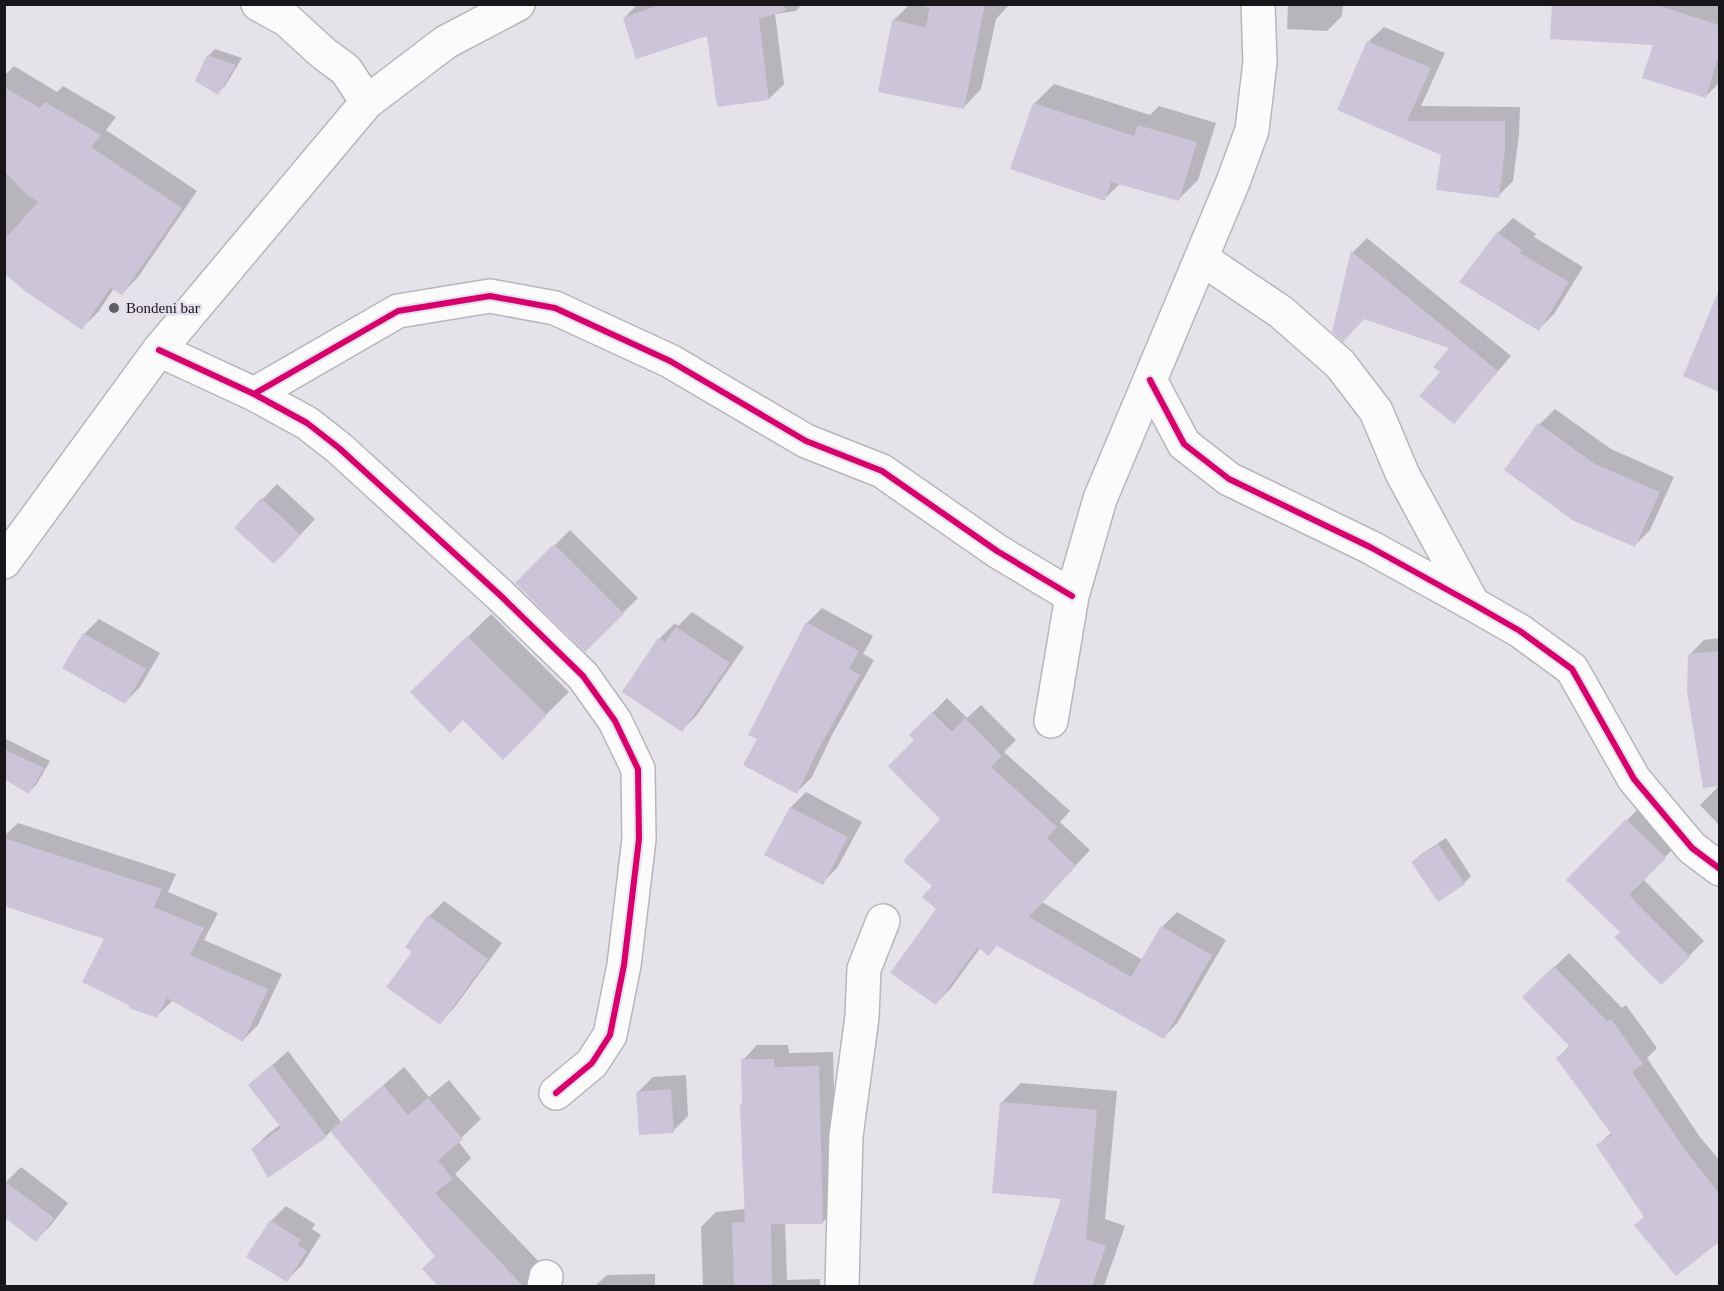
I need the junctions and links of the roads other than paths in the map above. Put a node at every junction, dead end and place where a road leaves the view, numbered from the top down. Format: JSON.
{"nodes":[{"id":1,"x":258,"y":4,"type":"edge"},
{"id":2,"x":518,"y":4,"type":"edge"},
{"id":3,"x":1258,"y":4,"type":"edge"},
{"id":4,"x":367,"y":102,"type":"junction"},
{"id":5,"x":1202,"y":258,"type":"junction"},
{"id":6,"x":159,"y":350,"type":"junction"},
{"id":7,"x":1150,"y":380,"type":"junction"},
{"id":8,"x":254,"y":394,"type":"junction"},
{"id":9,"x":4,"y":562,"type":"edge"},
{"id":10,"x":1072,"y":596,"type":"junction"},
{"id":11,"x":1473,"y":604,"type":"junction"},
{"id":12,"x":1051,"y":721,"type":"dead end"},
{"id":13,"x":1719,"y":869,"type":"edge"},
{"id":14,"x":883,"y":921,"type":"dead end"},
{"id":15,"x":556,"y":1094,"type":"dead end"},
{"id":16,"x":842,"y":1287,"type":"edge"}],
"edges":[{"from":1,"to":4,"type":"street"},
{"from":2,"to":4,"type":"street"},
{"from":3,"to":5,"type":"street"},
{"from":4,"to":6,"type":"street"},
{"from":5,"to":7,"type":"street"},
{"from":5,"to":11,"type":"street"},
{"from":6,"to":8,"type":"street"},
{"from":6,"to":9,"type":"street"},
{"from":7,"to":10,"type":"street"},
{"from":7,"to":11,"type":"street"},
{"from":8,"to":10,"type":"street"},
{"from":8,"to":15,"type":"street"},
{"from":10,"to":12,"type":"street"},
{"from":11,"to":13,"type":"street"},
{"from":14,"to":16,"type":"street"}]}
